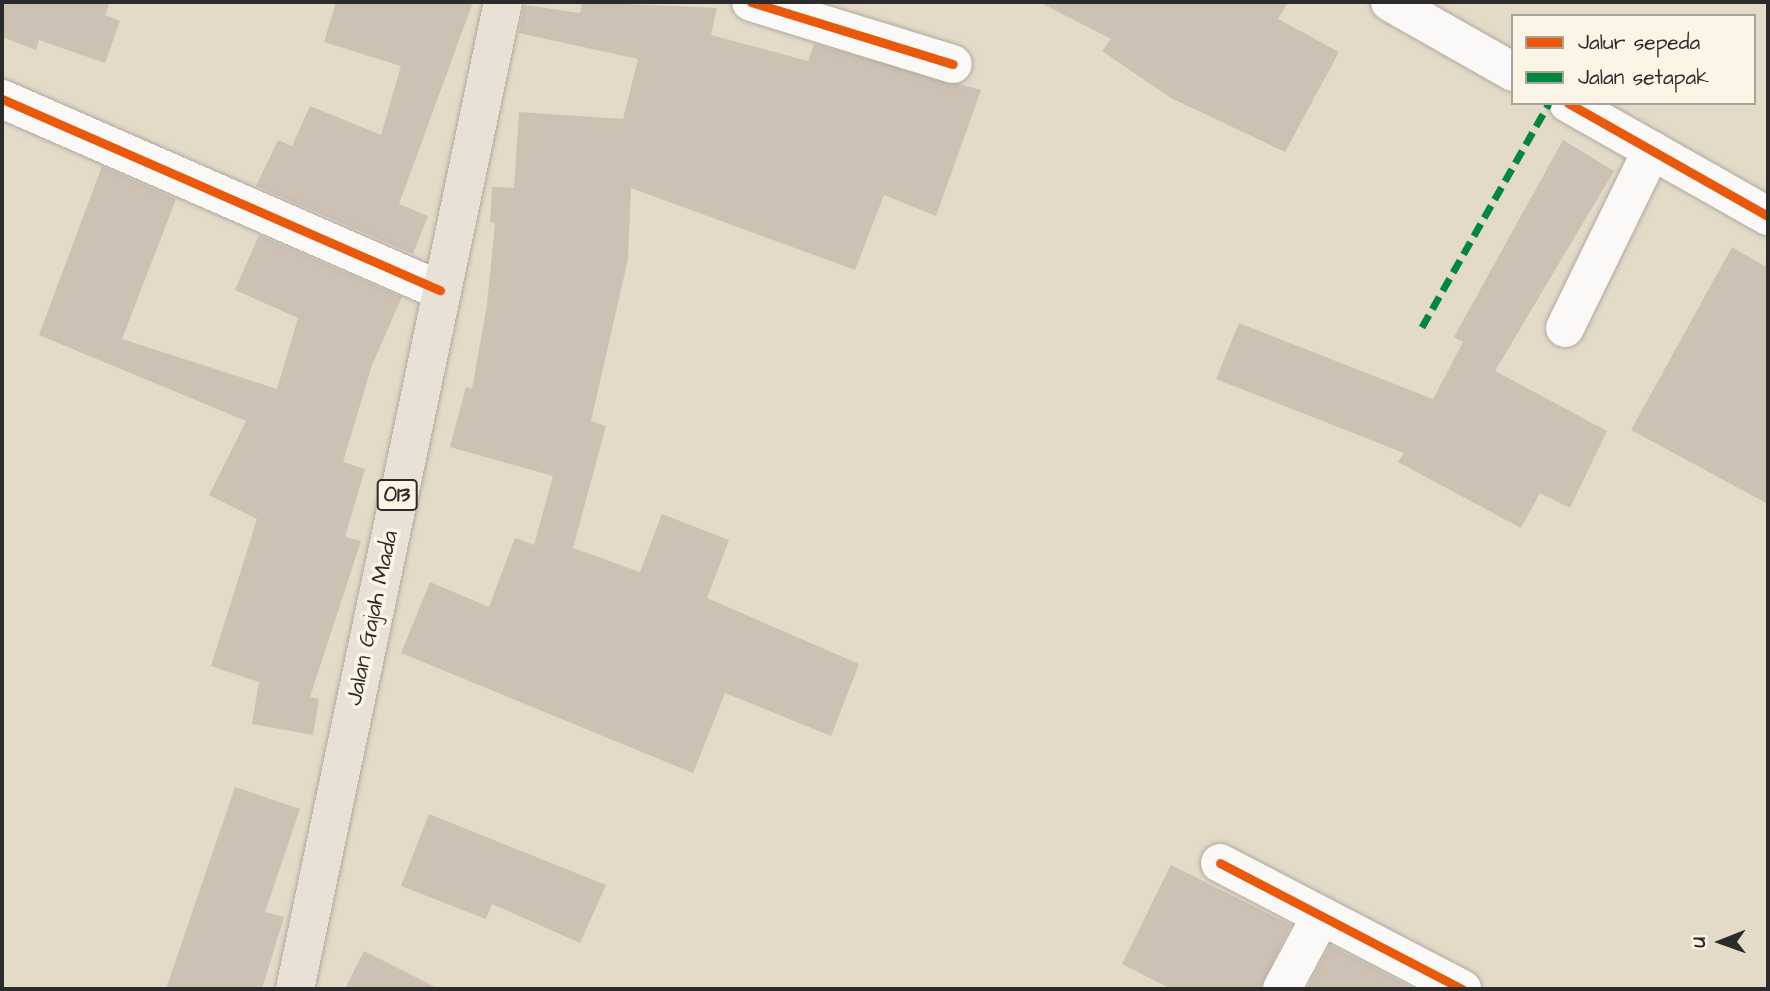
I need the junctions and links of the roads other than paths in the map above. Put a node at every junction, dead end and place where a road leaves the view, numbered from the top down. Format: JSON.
{"nodes":[{"id":1,"x":503,"y":2,"type":"edge"},
{"id":2,"x":751,"y":2,"type":"edge"},
{"id":3,"x":1390,"y":2,"type":"edge"},
{"id":4,"x":953,"y":64,"type":"dead end"},
{"id":5,"x":1511,"y":71,"type":"edge"},
{"id":6,"x":2,"y":99,"type":"edge"},
{"id":7,"x":1573,"y":105,"type":"edge"},
{"id":8,"x":1652,"y":150,"type":"junction"},
{"id":9,"x":1768,"y":216,"type":"edge"},
{"id":10,"x":440,"y":290,"type":"junction"},
{"id":11,"x":1565,"y":328,"type":"dead end"},
{"id":12,"x":1220,"y":863,"type":"dead end"},
{"id":13,"x":1321,"y":916,"type":"junction"},
{"id":14,"x":1456,"y":988,"type":"edge"},
{"id":15,"x":295,"y":989,"type":"edge"},
{"id":16,"x":1282,"y":989,"type":"edge"}],
"edges":[{"from":1,"to":10,"type":"main road","name":"Jalan Gajah Mada","number":"013"},
{"from":2,"to":4,"type":"street"},
{"from":3,"to":5,"type":"street"},
{"from":6,"to":10,"type":"street"},
{"from":7,"to":8,"type":"street"},
{"from":8,"to":9,"type":"street"},
{"from":8,"to":11,"type":"street"},
{"from":10,"to":15,"type":"main road","name":"Jalan Gajah Mada","number":"013"},
{"from":12,"to":13,"type":"street"},
{"from":13,"to":14,"type":"street"},
{"from":13,"to":16,"type":"street"}]}
